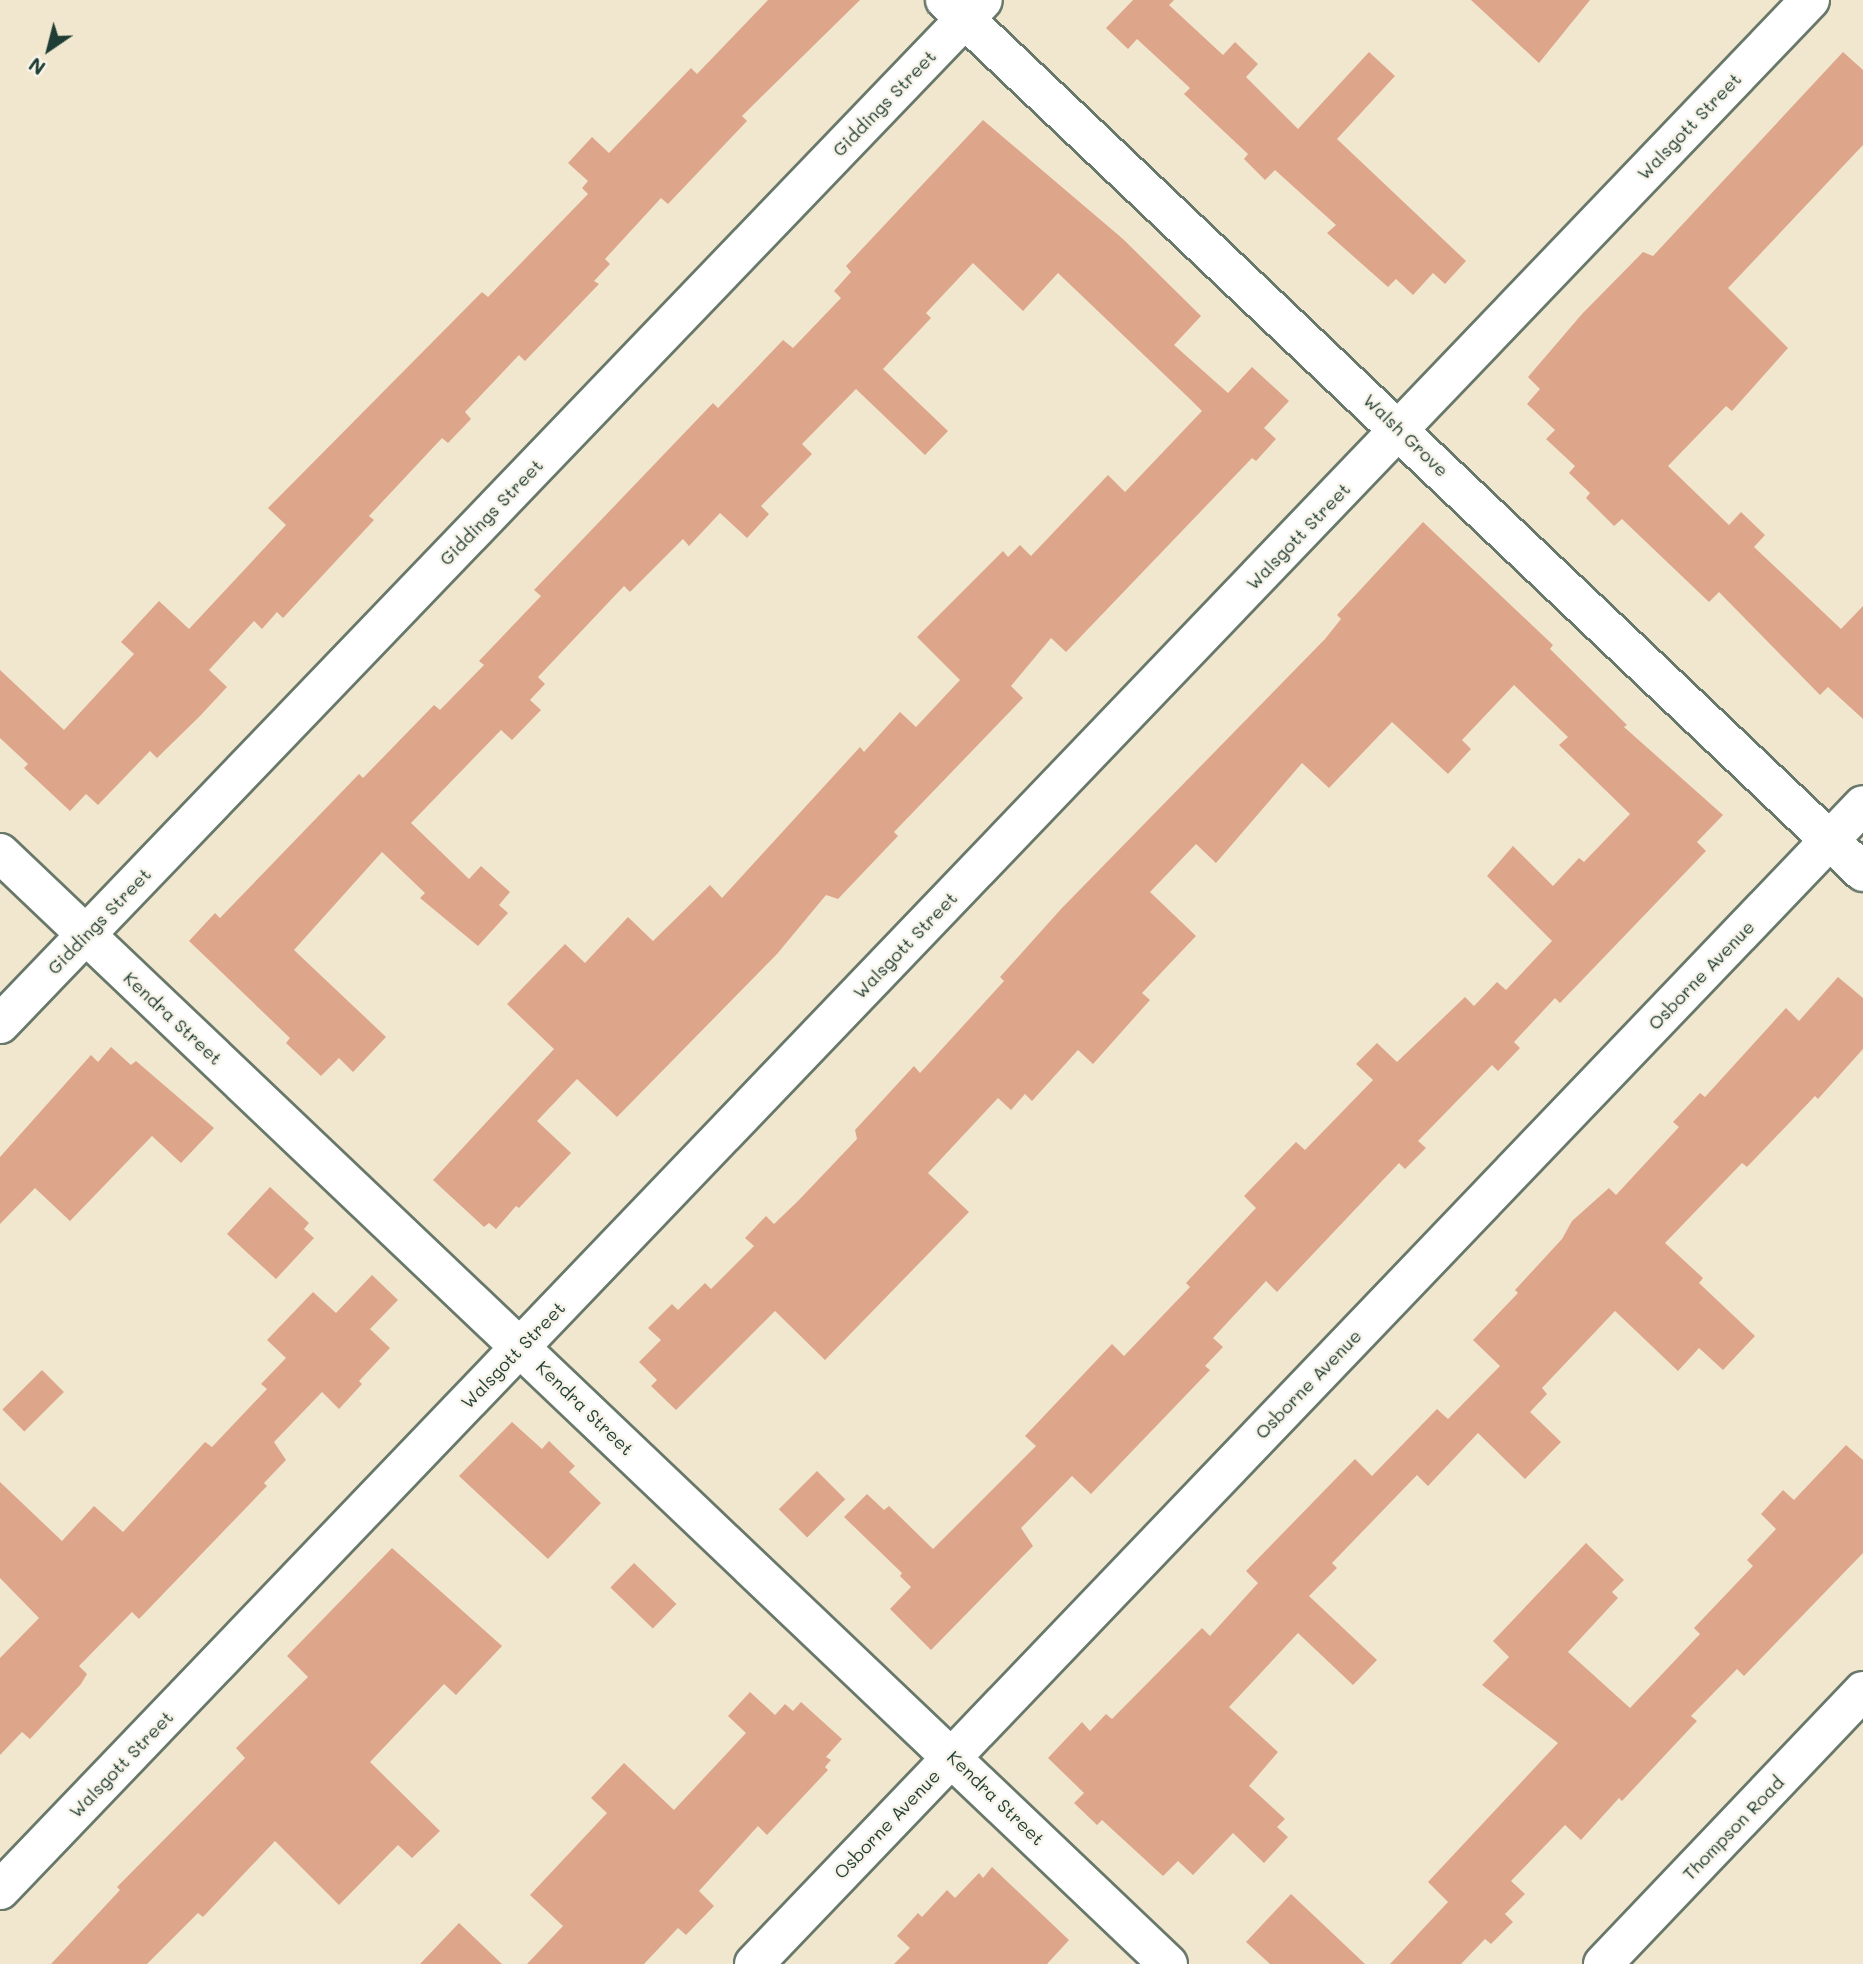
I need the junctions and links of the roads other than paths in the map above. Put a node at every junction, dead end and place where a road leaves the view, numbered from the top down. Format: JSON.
{"nodes":[{"id":1,"x":1810,"y":0,"type":"edge"},
{"id":2,"x":965,"y":6,"type":"edge"},
{"id":3,"x":1401,"y":429,"type":"junction"},
{"id":4,"x":1863,"y":805,"type":"edge"},
{"id":5,"x":1830,"y":840,"type":"junction"},
{"id":6,"x":0,"y":853,"type":"edge"},
{"id":7,"x":1863,"y":872,"type":"edge"},
{"id":8,"x":86,"y":934,"type":"junction"},
{"id":9,"x":0,"y":1024,"type":"edge"},
{"id":10,"x":521,"y":1347,"type":"junction"},
{"id":11,"x":1863,"y":1691,"type":"edge"},
{"id":12,"x":952,"y":1756,"type":"junction"},
{"id":13,"x":0,"y":1890,"type":"edge"},
{"id":14,"x":754,"y":1964,"type":"edge"},
{"id":15,"x":1168,"y":1964,"type":"edge"},
{"id":16,"x":1603,"y":1964,"type":"edge"}],
"edges":[{"from":1,"to":3,"type":"street","name":"Walsgott Street"},
{"from":2,"to":3,"type":"street","name":"Walsh Grove"},
{"from":2,"to":8,"type":"street","name":"Giddings Street"},
{"from":3,"to":5,"type":"street","name":"Walsh Grove"},
{"from":3,"to":10,"type":"street","name":"Walsgott Street"},
{"from":4,"to":5,"type":"street","name":"Osborne Avenue"},
{"from":5,"to":7,"type":"street","name":"Walsh Grove"},
{"from":5,"to":12,"type":"street","name":"Osborne Avenue"},
{"from":6,"to":8,"type":"street","name":"Kendra Street"},
{"from":8,"to":9,"type":"street","name":"Giddings Street"},
{"from":8,"to":10,"type":"street","name":"Kendra Street"},
{"from":10,"to":12,"type":"street","name":"Kendra Street"},
{"from":10,"to":13,"type":"street","name":"Walsgott Street"},
{"from":11,"to":16,"type":"street","name":"Thompson Road"},
{"from":12,"to":14,"type":"street","name":"Osborne Avenue"},
{"from":12,"to":15,"type":"street","name":"Kendra Street"}]}
